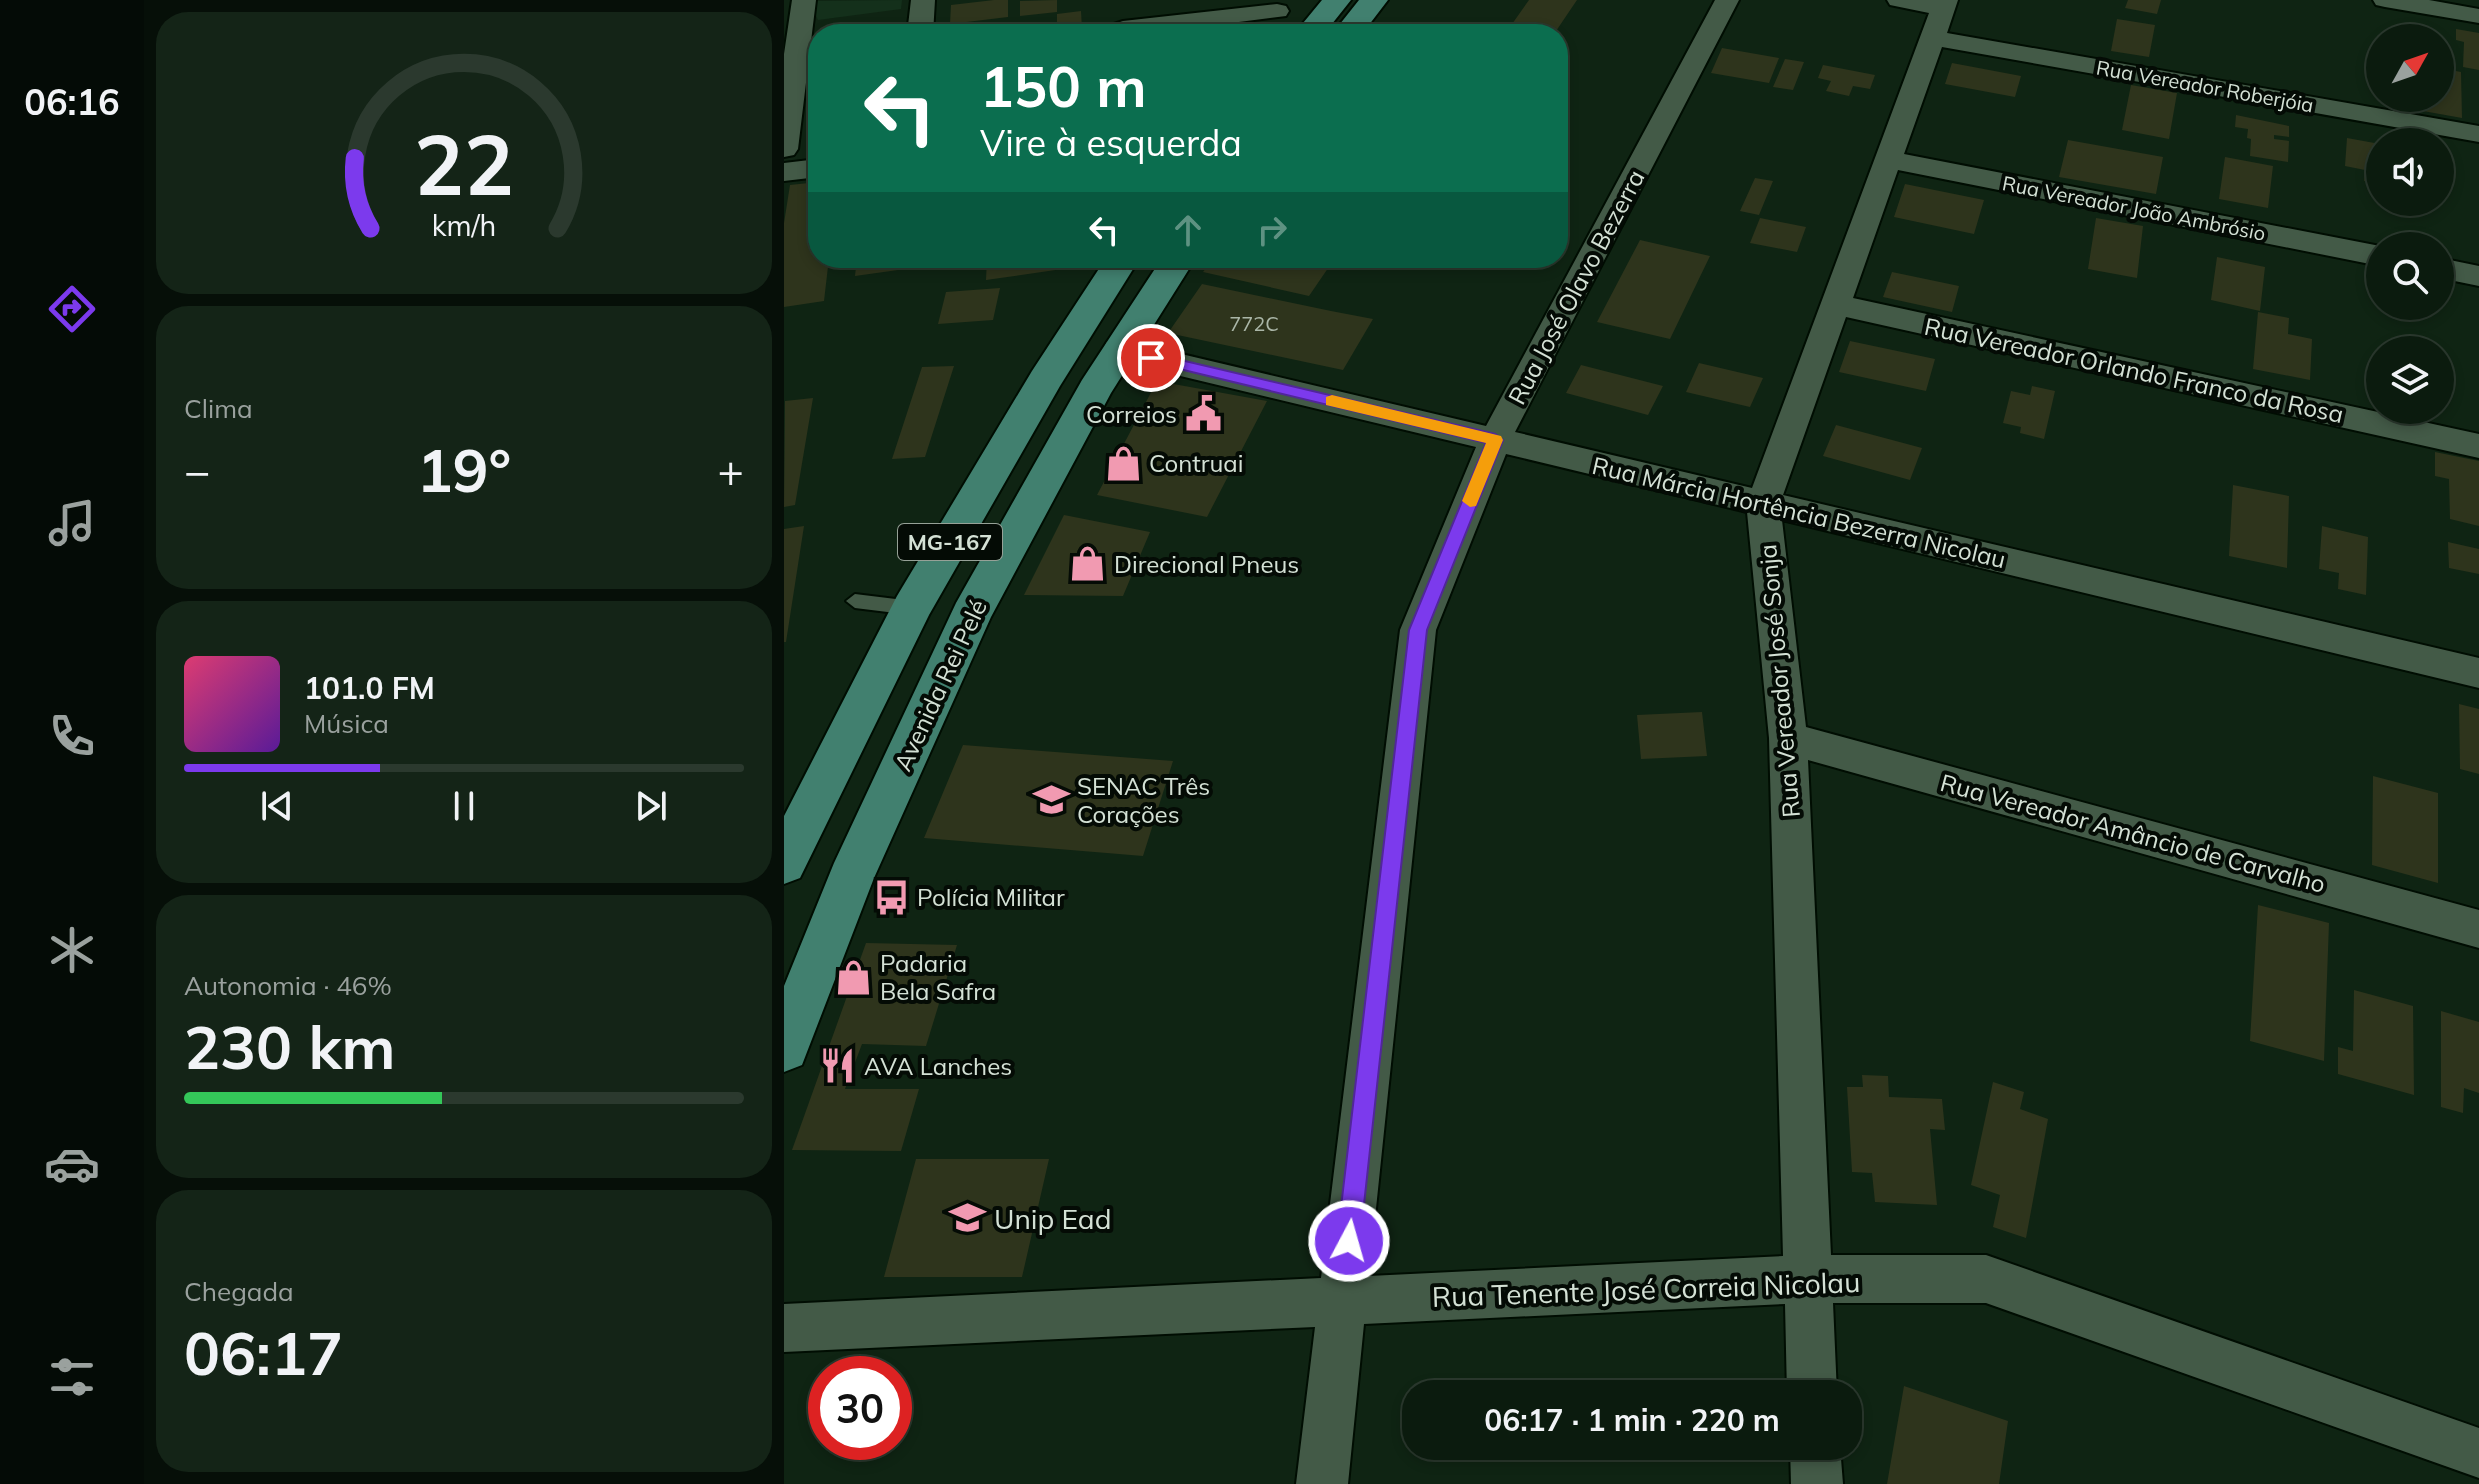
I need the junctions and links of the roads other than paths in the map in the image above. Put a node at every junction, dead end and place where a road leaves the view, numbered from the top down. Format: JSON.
{"nodes":[{"id":1,"x":804,"y":0,"type":"edge"},
{"id":2,"x":923,"y":0,"type":"edge"},
{"id":3,"x":1121,"y":0,"type":"edge"},
{"id":4,"x":1337,"y":0,"type":"edge"},
{"id":5,"x":1374,"y":0,"type":"edge"},
{"id":6,"x":1727,"y":0,"type":"edge"},
{"id":7,"x":1899,"y":0,"type":"edge"},
{"id":8,"x":2385,"y":0,"type":"edge"},
{"id":9,"x":1282,"y":5,"type":"edge"},
{"id":10,"x":1940,"y":15,"type":"edge"},
{"id":11,"x":2479,"y":16,"type":"edge"},
{"id":12,"x":921,"y":24,"type":"edge"},
{"id":13,"x":1123,"y":24,"type":"edge"},
{"id":14,"x":1166,"y":24,"type":"edge"},
{"id":15,"x":1266,"y":24,"type":"edge"},
{"id":16,"x":1317,"y":24,"type":"edge"},
{"id":17,"x":1355,"y":24,"type":"edge"},
{"id":18,"x":2479,"y":134,"type":"edge"},
{"id":19,"x":784,"y":149,"type":"edge"},
{"id":20,"x":1887,"y":159,"type":"junction"},
{"id":21,"x":808,"y":169,"type":"edge"},
{"id":22,"x":784,"y":172,"type":"edge"},
{"id":23,"x":2366,"y":253,"type":"edge"},
{"id":24,"x":1117,"y":268,"type":"edge"},
{"id":25,"x":1172,"y":268,"type":"edge"},
{"id":26,"x":2454,"y":271,"type":"edge"},
{"id":27,"x":2479,"y":276,"type":"edge"},
{"id":28,"x":1835,"y":304,"type":"junction"},
{"id":29,"x":1118,"y":350,"type":"junction"},
{"id":30,"x":1495,"y":440,"type":"junction"},
{"id":31,"x":2479,"y":446,"type":"edge"},
{"id":32,"x":1763,"y":503,"type":"junction"},
{"id":33,"x":855,"y":601,"type":"dead end"},
{"id":34,"x":912,"y":608,"type":"junction"},
{"id":35,"x":971,"y":615,"type":"junction"},
{"id":36,"x":2479,"y":673,"type":"edge"},
{"id":37,"x":1788,"y":738,"type":"junction"},
{"id":38,"x":784,"y":863,"type":"edge"},
{"id":39,"x":2479,"y":929,"type":"edge"},
{"id":40,"x":784,"y":1048,"type":"edge"},
{"id":41,"x":1807,"y":1279,"type":"junction"},
{"id":42,"x":1342,"y":1302,"type":"junction"},
{"id":43,"x":784,"y":1328,"type":"edge"},
{"id":44,"x":1811,"y":1380,"type":"edge"},
{"id":45,"x":2479,"y":1453,"type":"edge"},
{"id":46,"x":1816,"y":1460,"type":"edge"},
{"id":47,"x":1322,"y":1484,"type":"edge"},
{"id":48,"x":1817,"y":1484,"type":"edge"}],
"edges":[{"from":1,"to":19,"type":"street"},
{"from":2,"to":12,"type":"street"},
{"from":3,"to":13,"type":"street"},
{"from":4,"to":16,"type":"main road"},
{"from":5,"to":17,"type":"main road"},
{"from":6,"to":30,"type":"street","name":"Rua José Olavo Bezerra"},
{"from":7,"to":10,"type":"street","name":"Rua Vereador Roberjóia"},
{"from":8,"to":11,"type":"street"},
{"from":9,"to":14,"type":"street"},
{"from":9,"to":15,"type":"street"},
{"from":10,"to":18,"type":"street","name":"Rua Vereador Roberjóia"},
{"from":10,"to":20,"type":"street","name":"Rua Vereador José Sonja"},
{"from":20,"to":23,"type":"street","name":"Rua Vereador João Ambrósio"},
{"from":20,"to":28,"type":"street","name":"Rua Vereador José Sonja"},
{"from":21,"to":22,"type":"street"},
{"from":24,"to":34,"type":"main road","number":"MG-167"},
{"from":25,"to":29,"type":"main road","name":"Avenida Rei Pelé","number":"MG-167"},
{"from":26,"to":27,"type":"street"},
{"from":28,"to":31,"type":"street","name":"Rua Vereador Orlando Franco da Rosa"},
{"from":28,"to":32,"type":"street","name":"Rua Vereador José Sonja"},
{"from":29,"to":30,"type":"street","name":"Rua Márcia Hortência Bezerra Nicolau"},
{"from":29,"to":35,"type":"main road","name":"Avenida Rei Pelé","number":"MG-167"},
{"from":30,"to":32,"type":"street","name":"Rua Márcia Hortência Bezerra Nicolau"},
{"from":30,"to":42,"type":"street","name":"Rua José Olavo Bezerra"},
{"from":32,"to":36,"type":"street","name":"Rua Márcia Hortência Bezerra Nicolau"},
{"from":32,"to":37,"type":"street","name":"Rua Vereador José Sonja"},
{"from":33,"to":34,"type":"lane"},
{"from":34,"to":35,"type":"main road"},
{"from":34,"to":38,"type":"main road","number":"MG-167"},
{"from":35,"to":40,"type":"main road","name":"Avenida Rei Pelé","number":"MG-167"},
{"from":37,"to":39,"type":"street","name":"Rua Vereador Amâncio de Carvalho"},
{"from":37,"to":41,"type":"street","name":"Rua Vereador José Sonja"},
{"from":41,"to":42,"type":"street","name":"Rua Tenente José Correia Nicolau"},
{"from":41,"to":44,"type":"street","name":"Rua Vereador José Sonja"},
{"from":41,"to":45,"type":"street","name":"Rua Tenente José Correia Nicolau"},
{"from":42,"to":43,"type":"street","name":"Rua Tenente José Correia Nicolau"},
{"from":42,"to":47,"type":"street","name":"Rua José Olavo Bezerra"},
{"from":46,"to":48,"type":"street"}]}
